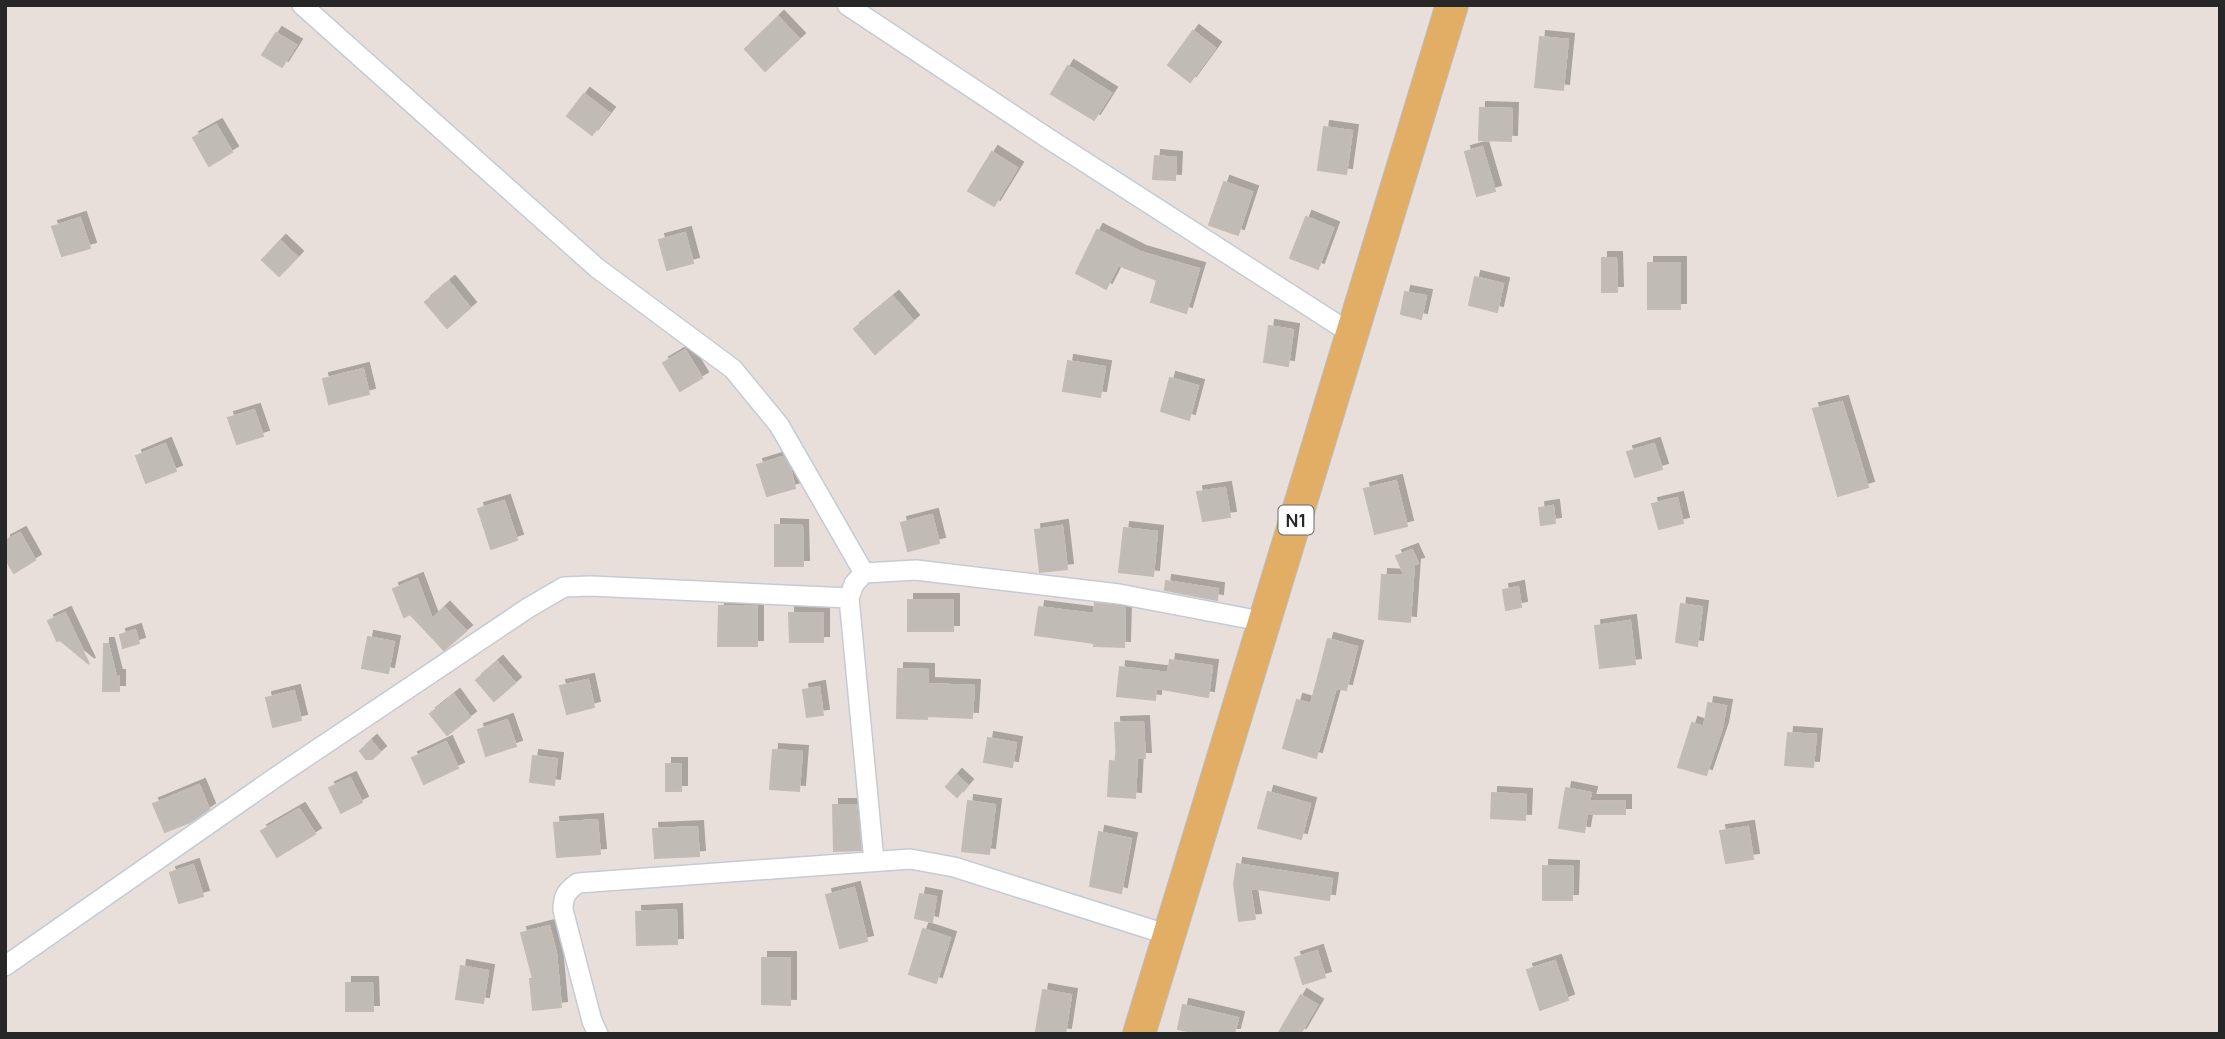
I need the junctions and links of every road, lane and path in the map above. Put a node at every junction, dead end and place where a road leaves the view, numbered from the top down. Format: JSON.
{"nodes":[{"id":1,"x":302,"y":5,"type":"edge"},
{"id":2,"x":847,"y":5,"type":"edge"},
{"id":3,"x":1452,"y":5,"type":"edge"},
{"id":4,"x":1352,"y":334,"type":"junction"},
{"id":5,"x":864,"y":573,"type":"junction"},
{"id":6,"x":849,"y":598,"type":"junction"},
{"id":7,"x":1266,"y":622,"type":"junction"},
{"id":8,"x":874,"y":862,"type":"junction"},
{"id":9,"x":1169,"y":935,"type":"junction"},
{"id":10,"x":5,"y":967,"type":"edge"},
{"id":11,"x":598,"y":1034,"type":"edge"},
{"id":12,"x":1139,"y":1034,"type":"edge"}],
"edges":[{"from":1,"to":5,"type":"street"},
{"from":2,"to":4,"type":"street"},
{"from":3,"to":4,"type":"main road","number":"N1"},
{"from":4,"to":7,"type":"main road","number":"N1"},
{"from":5,"to":6,"type":"street"},
{"from":5,"to":7,"type":"street"},
{"from":6,"to":8,"type":"street"},
{"from":6,"to":10,"type":"street"},
{"from":7,"to":9,"type":"main road","number":"N1"},
{"from":8,"to":9,"type":"street"},
{"from":8,"to":11,"type":"street"},
{"from":9,"to":12,"type":"main road","number":"N1"}]}
